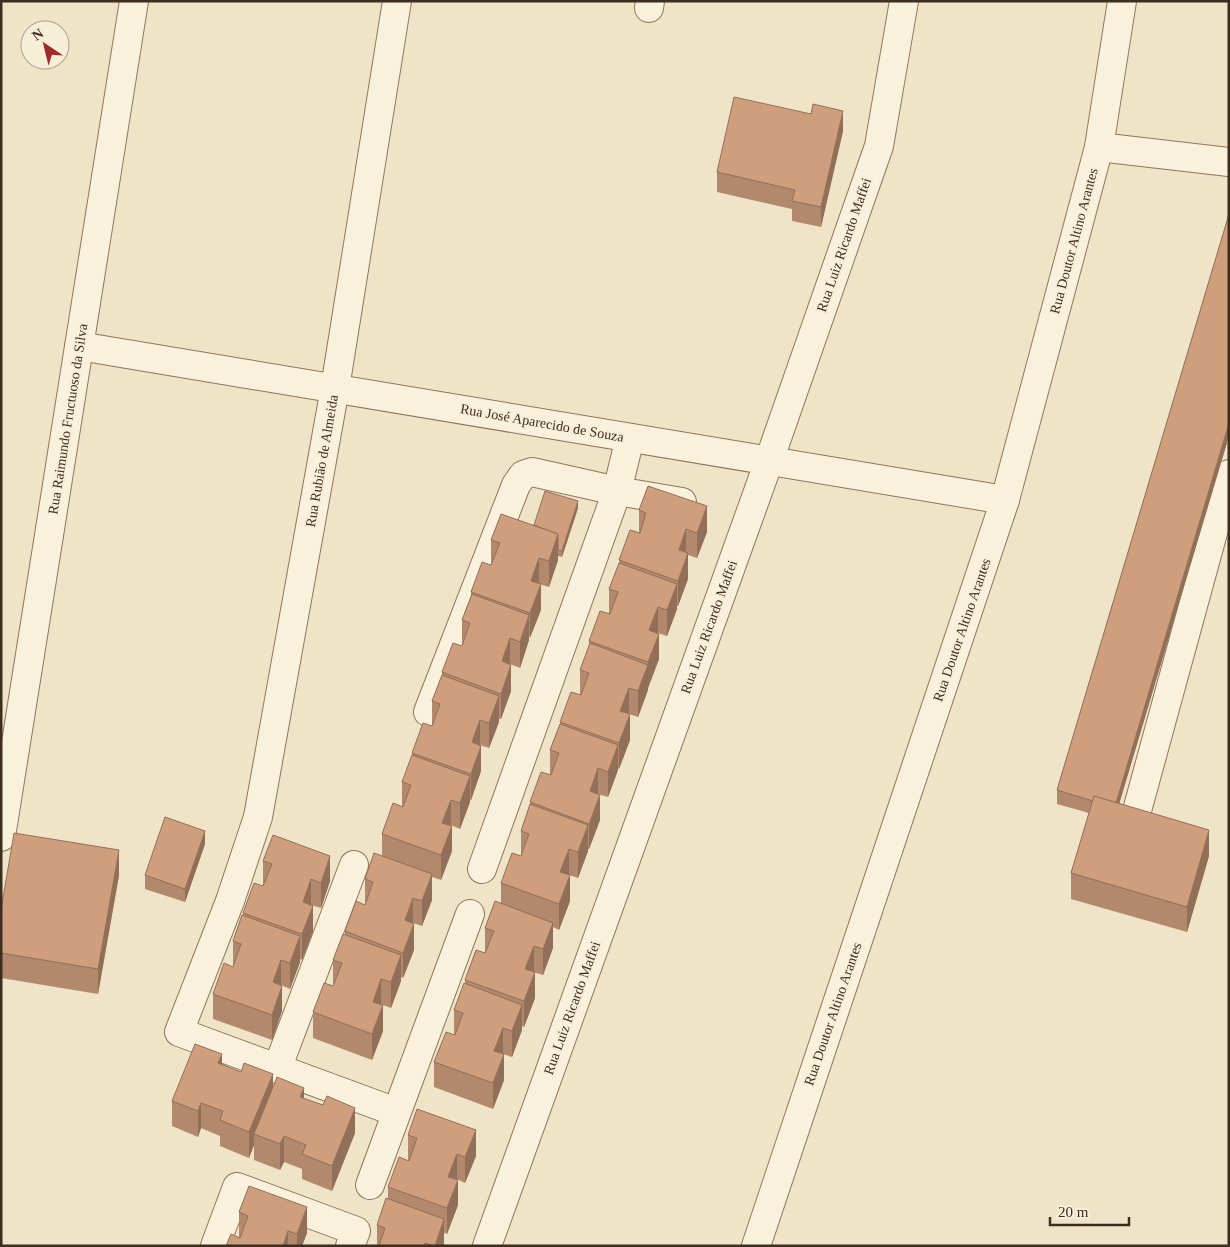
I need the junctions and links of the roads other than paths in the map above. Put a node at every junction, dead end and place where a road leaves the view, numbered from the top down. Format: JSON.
{"nodes":[{"id":1,"x":134,"y":1,"type":"edge"},
{"id":2,"x":397,"y":1,"type":"edge"},
{"id":3,"x":904,"y":1,"type":"edge"},
{"id":4,"x":1122,"y":1,"type":"edge"},
{"id":5,"x":1099,"y":147,"type":"junction"},
{"id":6,"x":1229,"y":162,"type":"edge"},
{"id":7,"x":79,"y":346,"type":"junction"},
{"id":8,"x":335,"y":388,"type":"junction"},
{"id":9,"x":630,"y":438,"type":"junction"},
{"id":10,"x":769,"y":461,"type":"junction"},
{"id":11,"x":1229,"y":474,"type":"edge"},
{"id":12,"x":617,"y":491,"type":"junction"},
{"id":13,"x":1005,"y":500,"type":"junction"},
{"id":14,"x":705,"y":506,"type":"edge"},
{"id":15,"x":428,"y":712,"type":"dead end"},
{"id":16,"x":4,"y":800,"type":"edge"},
{"id":17,"x":1135,"y":818,"type":"edge"},
{"id":18,"x":1,"y":837,"type":"edge"},
{"id":19,"x":354,"y":865,"type":"dead end"},
{"id":20,"x":482,"y":869,"type":"dead end"},
{"id":21,"x":470,"y":914,"type":"dead end"},
{"id":22,"x":277,"y":1069,"type":"junction"},
{"id":23,"x":396,"y":1112,"type":"junction"},
{"id":24,"x":370,"y":1185,"type":"dead end"},
{"id":25,"x":215,"y":1246,"type":"edge"},
{"id":26,"x":350,"y":1246,"type":"edge"},
{"id":27,"x":487,"y":1246,"type":"edge"},
{"id":28,"x":756,"y":1246,"type":"edge"}],
"edges":[{"from":1,"to":7,"type":"street","name":"Rua Raimundo Fructuoso da Silva"},
{"from":2,"to":8,"type":"street","name":"Rua Rubião de Almeida"},
{"from":3,"to":10,"type":"street","name":"Rua Luiz Ricardo Maffei"},
{"from":4,"to":5,"type":"street","name":"Rua Doutor Altino Arantes"},
{"from":5,"to":6,"type":"street"},
{"from":5,"to":13,"type":"street","name":"Rua Doutor Altino Arantes"},
{"from":7,"to":8,"type":"street","name":"Rua José Aparecido de Souza"},
{"from":7,"to":16,"type":"street","name":"Rua Raimundo Fructuoso da Silva"},
{"from":8,"to":9,"type":"street","name":"Rua José Aparecido de Souza"},
{"from":8,"to":22,"type":"street","name":"Rua Rubião de Almeida"},
{"from":9,"to":10,"type":"street","name":"Rua José Aparecido de Souza"},
{"from":9,"to":12,"type":"street"},
{"from":10,"to":13,"type":"street","name":"Rua José Aparecido de Souza"},
{"from":10,"to":27,"type":"street","name":"Rua Luiz Ricardo Maffei"},
{"from":11,"to":17,"type":"street"},
{"from":12,"to":14,"type":"street"},
{"from":12,"to":15,"type":"street"},
{"from":12,"to":20,"type":"street"},
{"from":13,"to":28,"type":"street","name":"Rua Doutor Altino Arantes"},
{"from":16,"to":18,"type":"street","name":"Rua Raimundo Fructuoso da Silva"},
{"from":19,"to":22,"type":"street"},
{"from":21,"to":23,"type":"street"},
{"from":22,"to":23,"type":"street"},
{"from":23,"to":24,"type":"street"},
{"from":25,"to":26,"type":"street"}]}
